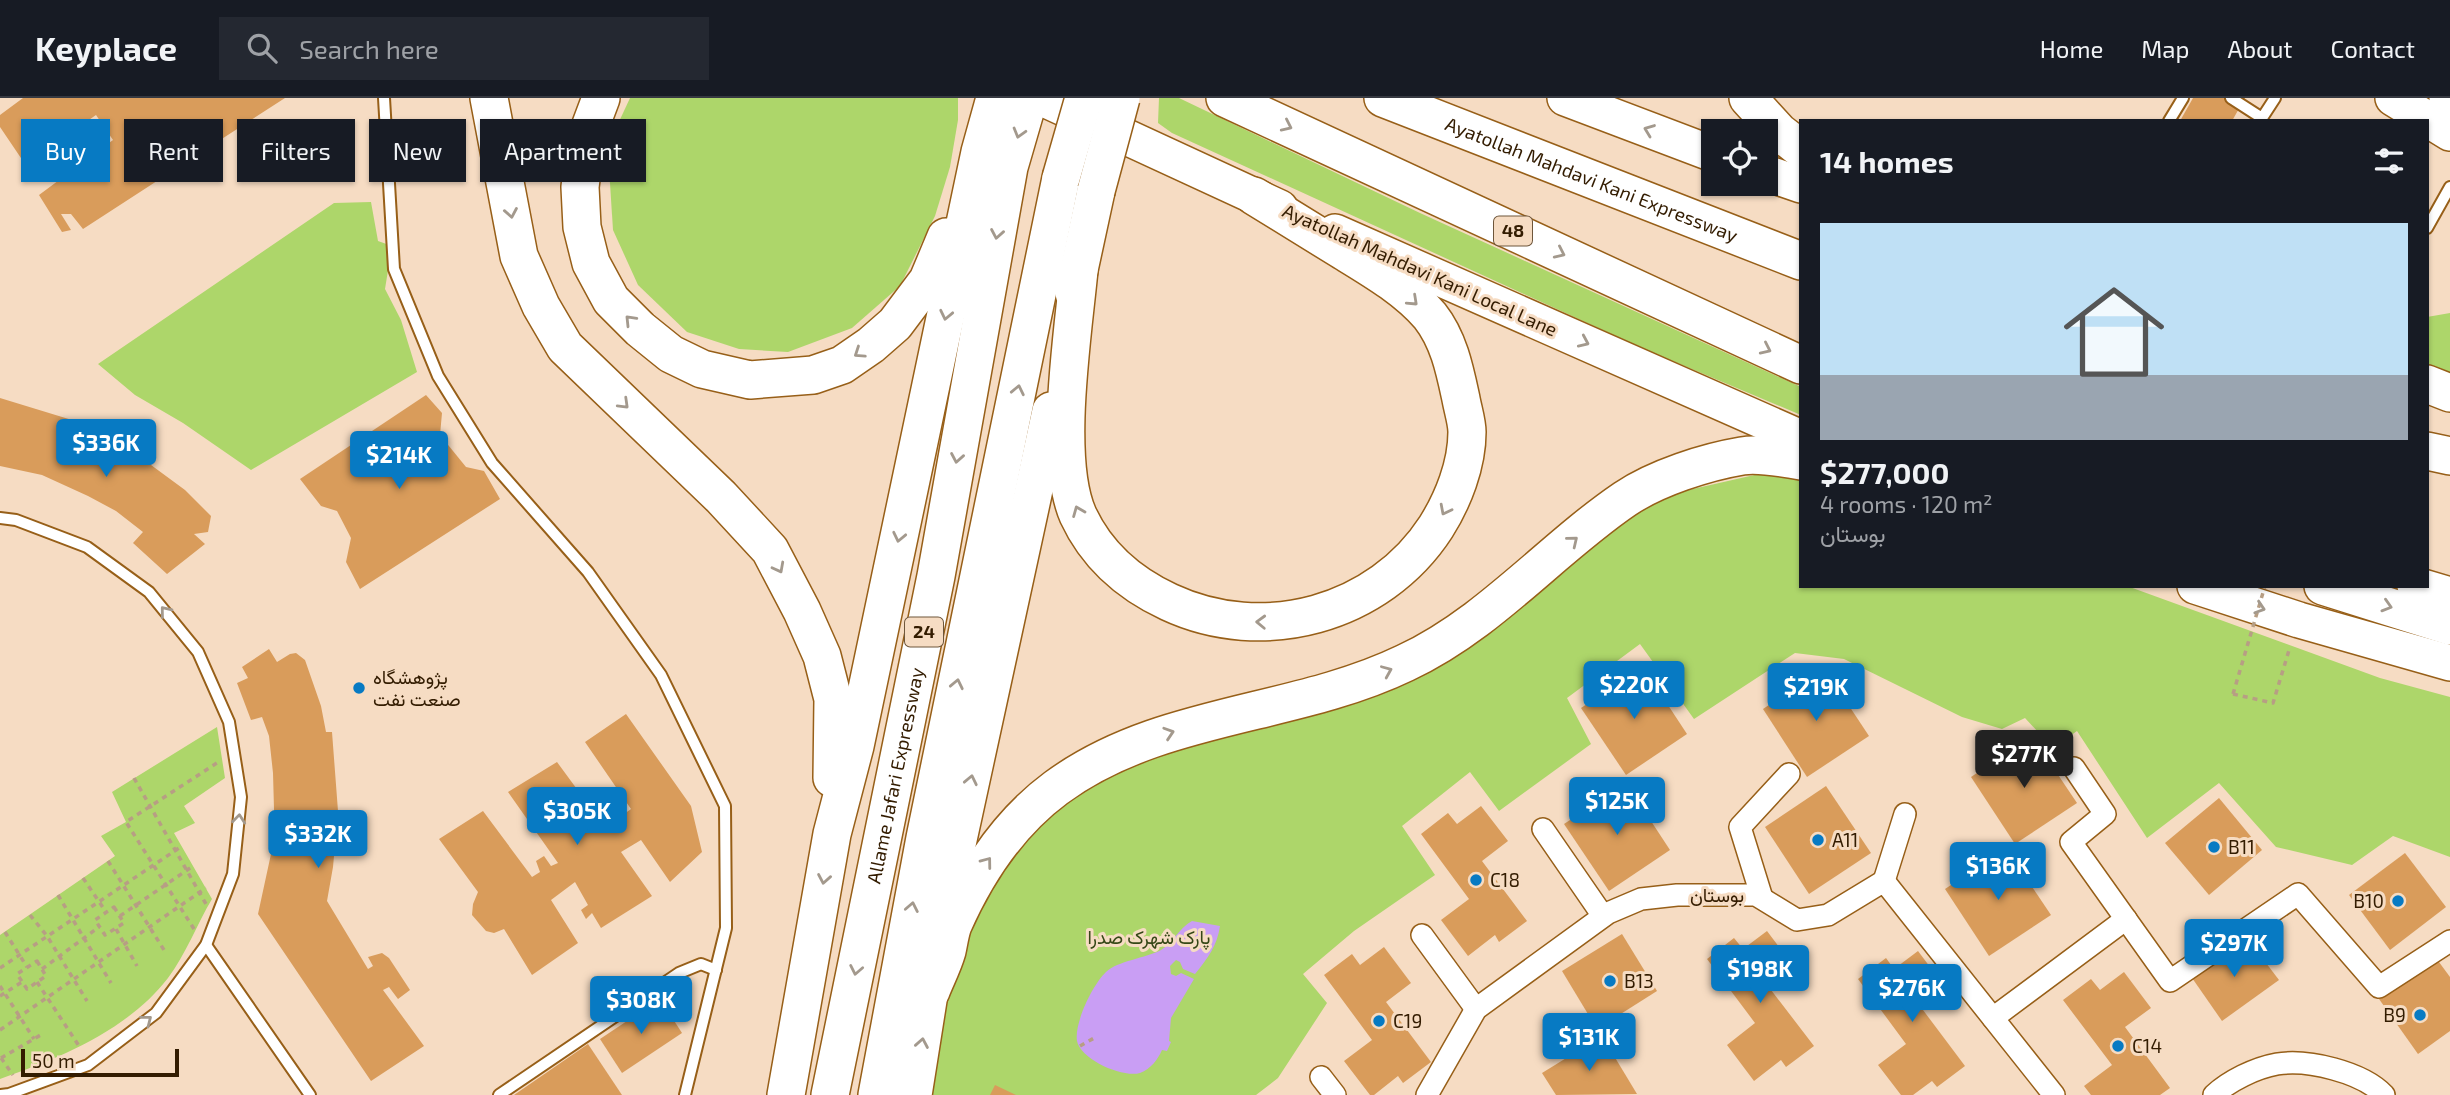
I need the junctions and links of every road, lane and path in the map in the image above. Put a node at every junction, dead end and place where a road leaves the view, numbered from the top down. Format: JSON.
{"nodes":[{"id":1,"x":384,"y":98,"type":"edge"},
{"id":2,"x":489,"y":98,"type":"edge"},
{"id":3,"x":601,"y":98,"type":"edge"},
{"id":4,"x":995,"y":98,"type":"edge"},
{"id":5,"x":1028,"y":98,"type":"edge"},
{"id":6,"x":1042,"y":98,"type":"edge"},
{"id":7,"x":1083,"y":98,"type":"edge"},
{"id":8,"x":1121,"y":98,"type":"edge"},
{"id":9,"x":1225,"y":98,"type":"edge"},
{"id":10,"x":1383,"y":98,"type":"edge"},
{"id":11,"x":1565,"y":98,"type":"edge"},
{"id":12,"x":1748,"y":98,"type":"edge"},
{"id":13,"x":2183,"y":98,"type":"edge"},
{"id":14,"x":2231,"y":98,"type":"edge"},
{"id":15,"x":2275,"y":98,"type":"edge"},
{"id":16,"x":2393,"y":98,"type":"edge"},
{"id":17,"x":2170,"y":119,"type":"edge"},
{"id":18,"x":2427,"y":119,"type":"edge"},
{"id":19,"x":2429,"y":120,"type":"edge"},
{"id":20,"x":2450,"y":133,"type":"edge"},
{"id":21,"x":1799,"y":147,"type":"edge"},
{"id":22,"x":1701,"y":149,"type":"edge"},
{"id":23,"x":995,"y":160,"type":"junction"},
{"id":24,"x":1778,"y":177,"type":"edge"},
{"id":25,"x":1799,"y":184,"type":"edge"},
{"id":26,"x":2450,"y":187,"type":"edge"},
{"id":27,"x":1254,"y":196,"type":"junction"},
{"id":28,"x":2429,"y":224,"type":"edge"},
{"id":29,"x":1799,"y":260,"type":"edge"},
{"id":30,"x":1079,"y":270,"type":"junction"},
{"id":31,"x":1799,"y":364,"type":"edge"},
{"id":32,"x":2429,"y":382,"type":"edge"},
{"id":33,"x":2429,"y":383,"type":"edge"},
{"id":34,"x":2450,"y":384,"type":"edge"},
{"id":35,"x":2450,"y":393,"type":"edge"},
{"id":36,"x":1799,"y":437,"type":"edge"},
{"id":37,"x":2429,"y":451,"type":"edge"},
{"id":38,"x":2450,"y":456,"type":"edge"},
{"id":39,"x":1799,"y":461,"type":"edge"},
{"id":40,"x":0,"y":518,"type":"edge"},
{"id":41,"x":2201,"y":588,"type":"edge"},
{"id":42,"x":2264,"y":588,"type":"edge"},
{"id":43,"x":2330,"y":588,"type":"edge"},
{"id":44,"x":2423,"y":588,"type":"edge"},
{"id":45,"x":2450,"y":596,"type":"edge"},
{"id":46,"x":2298,"y":620,"type":"junction"},
{"id":47,"x":2450,"y":625,"type":"edge"},
{"id":48,"x":2450,"y":663,"type":"edge"},
{"id":49,"x":223,"y":759,"type":"dead end"},
{"id":50,"x":2074,"y":768,"type":"dead end"},
{"id":51,"x":1789,"y":774,"type":"dead end"},
{"id":52,"x":134,"y":778,"type":"dead end"},
{"id":53,"x":150,"y":806,"type":"junction"},
{"id":54,"x":1905,"y":814,"type":"dead end"},
{"id":55,"x":1543,"y":829,"type":"dead end"},
{"id":56,"x":832,"y":834,"type":"junction"},
{"id":57,"x":182,"y":846,"type":"dead end"},
{"id":58,"x":176,"y":850,"type":"junction"},
{"id":59,"x":108,"y":861,"type":"dead end"},
{"id":60,"x":153,"y":865,"type":"junction"},
{"id":61,"x":193,"y":866,"type":"dead end"},
{"id":62,"x":187,"y":870,"type":"junction"},
{"id":63,"x":83,"y":878,"type":"dead end"},
{"id":64,"x":1884,"y":881,"type":"junction"},
{"id":65,"x":123,"y":885,"type":"junction"},
{"id":66,"x":165,"y":885,"type":"junction"},
{"id":67,"x":206,"y":888,"type":"dead end"},
{"id":68,"x":200,"y":892,"type":"junction"},
{"id":69,"x":58,"y":895,"type":"dead end"},
{"id":70,"x":1762,"y":898,"type":"junction"},
{"id":71,"x":99,"y":902,"type":"junction"},
{"id":72,"x":136,"y":905,"type":"junction"},
{"id":73,"x":179,"y":907,"type":"junction"},
{"id":74,"x":208,"y":907,"type":"dead end"},
{"id":75,"x":106,"y":912,"type":"junction"},
{"id":76,"x":30,"y":915,"type":"dead end"},
{"id":77,"x":120,"y":916,"type":"junction"},
{"id":78,"x":1604,"y":916,"type":"junction"},
{"id":79,"x":73,"y":919,"type":"junction"},
{"id":80,"x":2126,"y":919,"type":"junction"},
{"id":81,"x":100,"y":927,"type":"junction"},
{"id":82,"x":150,"y":927,"type":"junction"},
{"id":83,"x":116,"y":929,"type":"junction"},
{"id":84,"x":194,"y":929,"type":"dead end"},
{"id":85,"x":5,"y":932,"type":"dead end"},
{"id":86,"x":1422,"y":935,"type":"dead end"},
{"id":87,"x":47,"y":936,"type":"junction"},
{"id":88,"x":84,"y":938,"type":"junction"},
{"id":89,"x":2450,"y":941,"type":"edge"},
{"id":90,"x":125,"y":944,"type":"junction"},
{"id":91,"x":206,"y":945,"type":"junction"},
{"id":92,"x":164,"y":950,"type":"dead end"},
{"id":93,"x":20,"y":955,"type":"junction"},
{"id":94,"x":59,"y":956,"type":"junction"},
{"id":95,"x":98,"y":962,"type":"junction"},
{"id":96,"x":137,"y":966,"type":"dead end"},
{"id":97,"x":27,"y":967,"type":"junction"},
{"id":98,"x":0,"y":968,"type":"edge"},
{"id":99,"x":42,"y":969,"type":"junction"},
{"id":100,"x":716,"y":970,"type":"junction"},
{"id":101,"x":73,"y":979,"type":"junction"},
{"id":102,"x":22,"y":982,"type":"junction"},
{"id":103,"x":37,"y":982,"type":"junction"},
{"id":104,"x":111,"y":983,"type":"dead end"},
{"id":105,"x":0,"y":986,"type":"edge"},
{"id":106,"x":931,"y":991,"type":"junction"},
{"id":107,"x":2,"y":994,"type":"edge"},
{"id":108,"x":47,"y":998,"type":"junction"},
{"id":109,"x":87,"y":1000,"type":"dead end"},
{"id":110,"x":1476,"y":1009,"type":"junction"},
{"id":111,"x":20,"y":1016,"type":"junction"},
{"id":112,"x":1993,"y":1018,"type":"junction"},
{"id":113,"x":0,"y":1030,"type":"edge"},
{"id":114,"x":44,"y":1033,"type":"dead end"},
{"id":115,"x":1096,"y":1037,"type":"dead end"},
{"id":116,"x":34,"y":1039,"type":"junction"},
{"id":117,"x":79,"y":1046,"type":"dead end"},
{"id":118,"x":1080,"y":1046,"type":"dead end"},
{"id":119,"x":1,"y":1057,"type":"edge"},
{"id":120,"x":13,"y":1074,"type":"dead end"},
{"id":121,"x":1321,"y":1077,"type":"dead end"},
{"id":122,"x":1,"y":1095,"type":"edge"},
{"id":123,"x":9,"y":1095,"type":"edge"},
{"id":124,"x":310,"y":1095,"type":"edge"},
{"id":125,"x":499,"y":1095,"type":"edge"},
{"id":126,"x":685,"y":1095,"type":"edge"},
{"id":127,"x":786,"y":1095,"type":"edge"},
{"id":128,"x":830,"y":1095,"type":"edge"},
{"id":129,"x":877,"y":1095,"type":"edge"},
{"id":130,"x":913,"y":1095,"type":"edge"},
{"id":131,"x":1335,"y":1095,"type":"edge"},
{"id":132,"x":1427,"y":1095,"type":"edge"},
{"id":133,"x":2054,"y":1095,"type":"edge"},
{"id":134,"x":2214,"y":1095,"type":"edge"},
{"id":135,"x":2384,"y":1095,"type":"edge"}],
"edges":[{"from":1,"to":100,"type":"lane"},
{"from":2,"to":56,"type":"highway","one_way":true},
{"from":23,"to":3,"type":"highway","one_way":true},
{"from":4,"to":23,"type":"highway"},
{"from":5,"to":23,"type":"highway","number":"24","one_way":true},
{"from":6,"to":27,"type":"main road","name":"Ayatollah Mahdavi Kani Local Lane"},
{"from":129,"to":7,"type":"highway","number":"24","one_way":true,"bridge":true},
{"from":8,"to":30,"type":"highway","bridge":true},
{"from":9,"to":31,"type":"highway","number":"48","one_way":true},
{"from":10,"to":29,"type":"highway","name":"Ayatollah Mahdavi Kani Expressway"},
{"from":22,"to":11,"type":"main road","one_way":true},
{"from":12,"to":21,"type":"highway"},
{"from":13,"to":17,"type":"lane"},
{"from":14,"to":15,"type":"lane"},
{"from":16,"to":18,"type":"main road"},
{"from":19,"to":20,"type":"main road"},
{"from":23,"to":56,"type":"highway","one_way":true},
{"from":23,"to":128,"type":"highway","name":"Allame Jafari Expressway","number":"24","one_way":true},
{"from":24,"to":25,"type":"main road"},
{"from":26,"to":28,"type":"lane"},
{"from":27,"to":30,"type":"highway","one_way":true},
{"from":27,"to":36,"type":"main road","name":"Ayatollah Mahdavi Kani Local Lane","one_way":true},
{"from":106,"to":30,"type":"highway","one_way":true},
{"from":32,"to":34,"type":"main road"},
{"from":33,"to":35,"type":"highway"},
{"from":37,"to":38,"type":"highway"},
{"from":106,"to":39,"type":"highway","one_way":true},
{"from":91,"to":40,"type":"lane","one_way":true},
{"from":41,"to":46,"type":"main road","one_way":true},
{"from":42,"to":46,"type":"path","bridge":true},
{"from":43,"to":47,"type":"highway","one_way":true},
{"from":44,"to":45,"type":"highway"},
{"from":46,"to":48,"type":"main road"},
{"from":49,"to":53,"type":"path"},
{"from":50,"to":80,"type":"street"},
{"from":51,"to":70,"type":"street"},
{"from":52,"to":53,"type":"path"},
{"from":53,"to":58,"type":"path"},
{"from":53,"to":60,"type":"path"},
{"from":54,"to":64,"type":"street"},
{"from":55,"to":78,"type":"street"},
{"from":56,"to":127,"type":"highway","one_way":true},
{"from":57,"to":58,"type":"path"},
{"from":58,"to":60,"type":"path"},
{"from":58,"to":62,"type":"path"},
{"from":59,"to":65,"type":"path"},
{"from":60,"to":65,"type":"path"},
{"from":60,"to":66,"type":"path"},
{"from":61,"to":62,"type":"path"},
{"from":62,"to":66,"type":"path"},
{"from":62,"to":68,"type":"path"},
{"from":63,"to":71,"type":"path"},
{"from":64,"to":70,"type":"street","name":"بوستان"},
{"from":64,"to":112,"type":"street"},
{"from":65,"to":71,"type":"path"},
{"from":65,"to":72,"type":"path"},
{"from":66,"to":72,"type":"path"},
{"from":66,"to":73,"type":"path"},
{"from":67,"to":68,"type":"path"},
{"from":68,"to":73,"type":"path"},
{"from":68,"to":74,"type":"path"},
{"from":69,"to":79,"type":"path"},
{"from":70,"to":78,"type":"street","name":"بوستان"},
{"from":71,"to":75,"type":"path"},
{"from":71,"to":79,"type":"path"},
{"from":72,"to":77,"type":"path"},
{"from":72,"to":82,"type":"path"},
{"from":73,"to":82,"type":"path"},
{"from":73,"to":84,"type":"path"},
{"from":75,"to":77,"type":"path"},
{"from":75,"to":81,"type":"path"},
{"from":76,"to":87,"type":"path"},
{"from":77,"to":83,"type":"path"},
{"from":78,"to":110,"type":"street","name":"بوستان"},
{"from":79,"to":87,"type":"path"},
{"from":79,"to":88,"type":"path"},
{"from":80,"to":89,"type":"street"},
{"from":80,"to":112,"type":"street"},
{"from":81,"to":83,"type":"path"},
{"from":81,"to":88,"type":"path"},
{"from":82,"to":90,"type":"path"},
{"from":82,"to":92,"type":"path"},
{"from":83,"to":90,"type":"path"},
{"from":85,"to":93,"type":"path"},
{"from":86,"to":110,"type":"street"},
{"from":87,"to":93,"type":"path"},
{"from":87,"to":94,"type":"path"},
{"from":88,"to":94,"type":"path"},
{"from":88,"to":95,"type":"path"},
{"from":90,"to":95,"type":"path"},
{"from":90,"to":96,"type":"path"},
{"from":123,"to":91,"type":"lane","one_way":true},
{"from":91,"to":124,"type":"lane"},
{"from":93,"to":97,"type":"path"},
{"from":93,"to":98,"type":"path"},
{"from":94,"to":99,"type":"path"},
{"from":94,"to":101,"type":"path"},
{"from":95,"to":101,"type":"path"},
{"from":95,"to":104,"type":"path"},
{"from":97,"to":99,"type":"path"},
{"from":97,"to":102,"type":"path"},
{"from":99,"to":103,"type":"path"},
{"from":100,"to":125,"type":"lane"},
{"from":100,"to":126,"type":"lane"},
{"from":101,"to":108,"type":"path"},
{"from":101,"to":109,"type":"path"},
{"from":102,"to":103,"type":"path"},
{"from":102,"to":107,"type":"path"},
{"from":103,"to":108,"type":"path"},
{"from":105,"to":107,"type":"path"},
{"from":130,"to":106,"type":"highway","one_way":true},
{"from":107,"to":111,"type":"path"},
{"from":108,"to":111,"type":"path"},
{"from":108,"to":117,"type":"path"},
{"from":110,"to":132,"type":"street","name":"بوستان"},
{"from":111,"to":113,"type":"path"},
{"from":111,"to":116,"type":"path"},
{"from":112,"to":133,"type":"street"},
{"from":114,"to":116,"type":"path"},
{"from":115,"to":118,"type":"path"},
{"from":116,"to":119,"type":"path"},
{"from":119,"to":120,"type":"path"},
{"from":121,"to":131,"type":"street"},
{"from":122,"to":123,"type":"lane"},
{"from":134,"to":135,"type":"street"}]}
